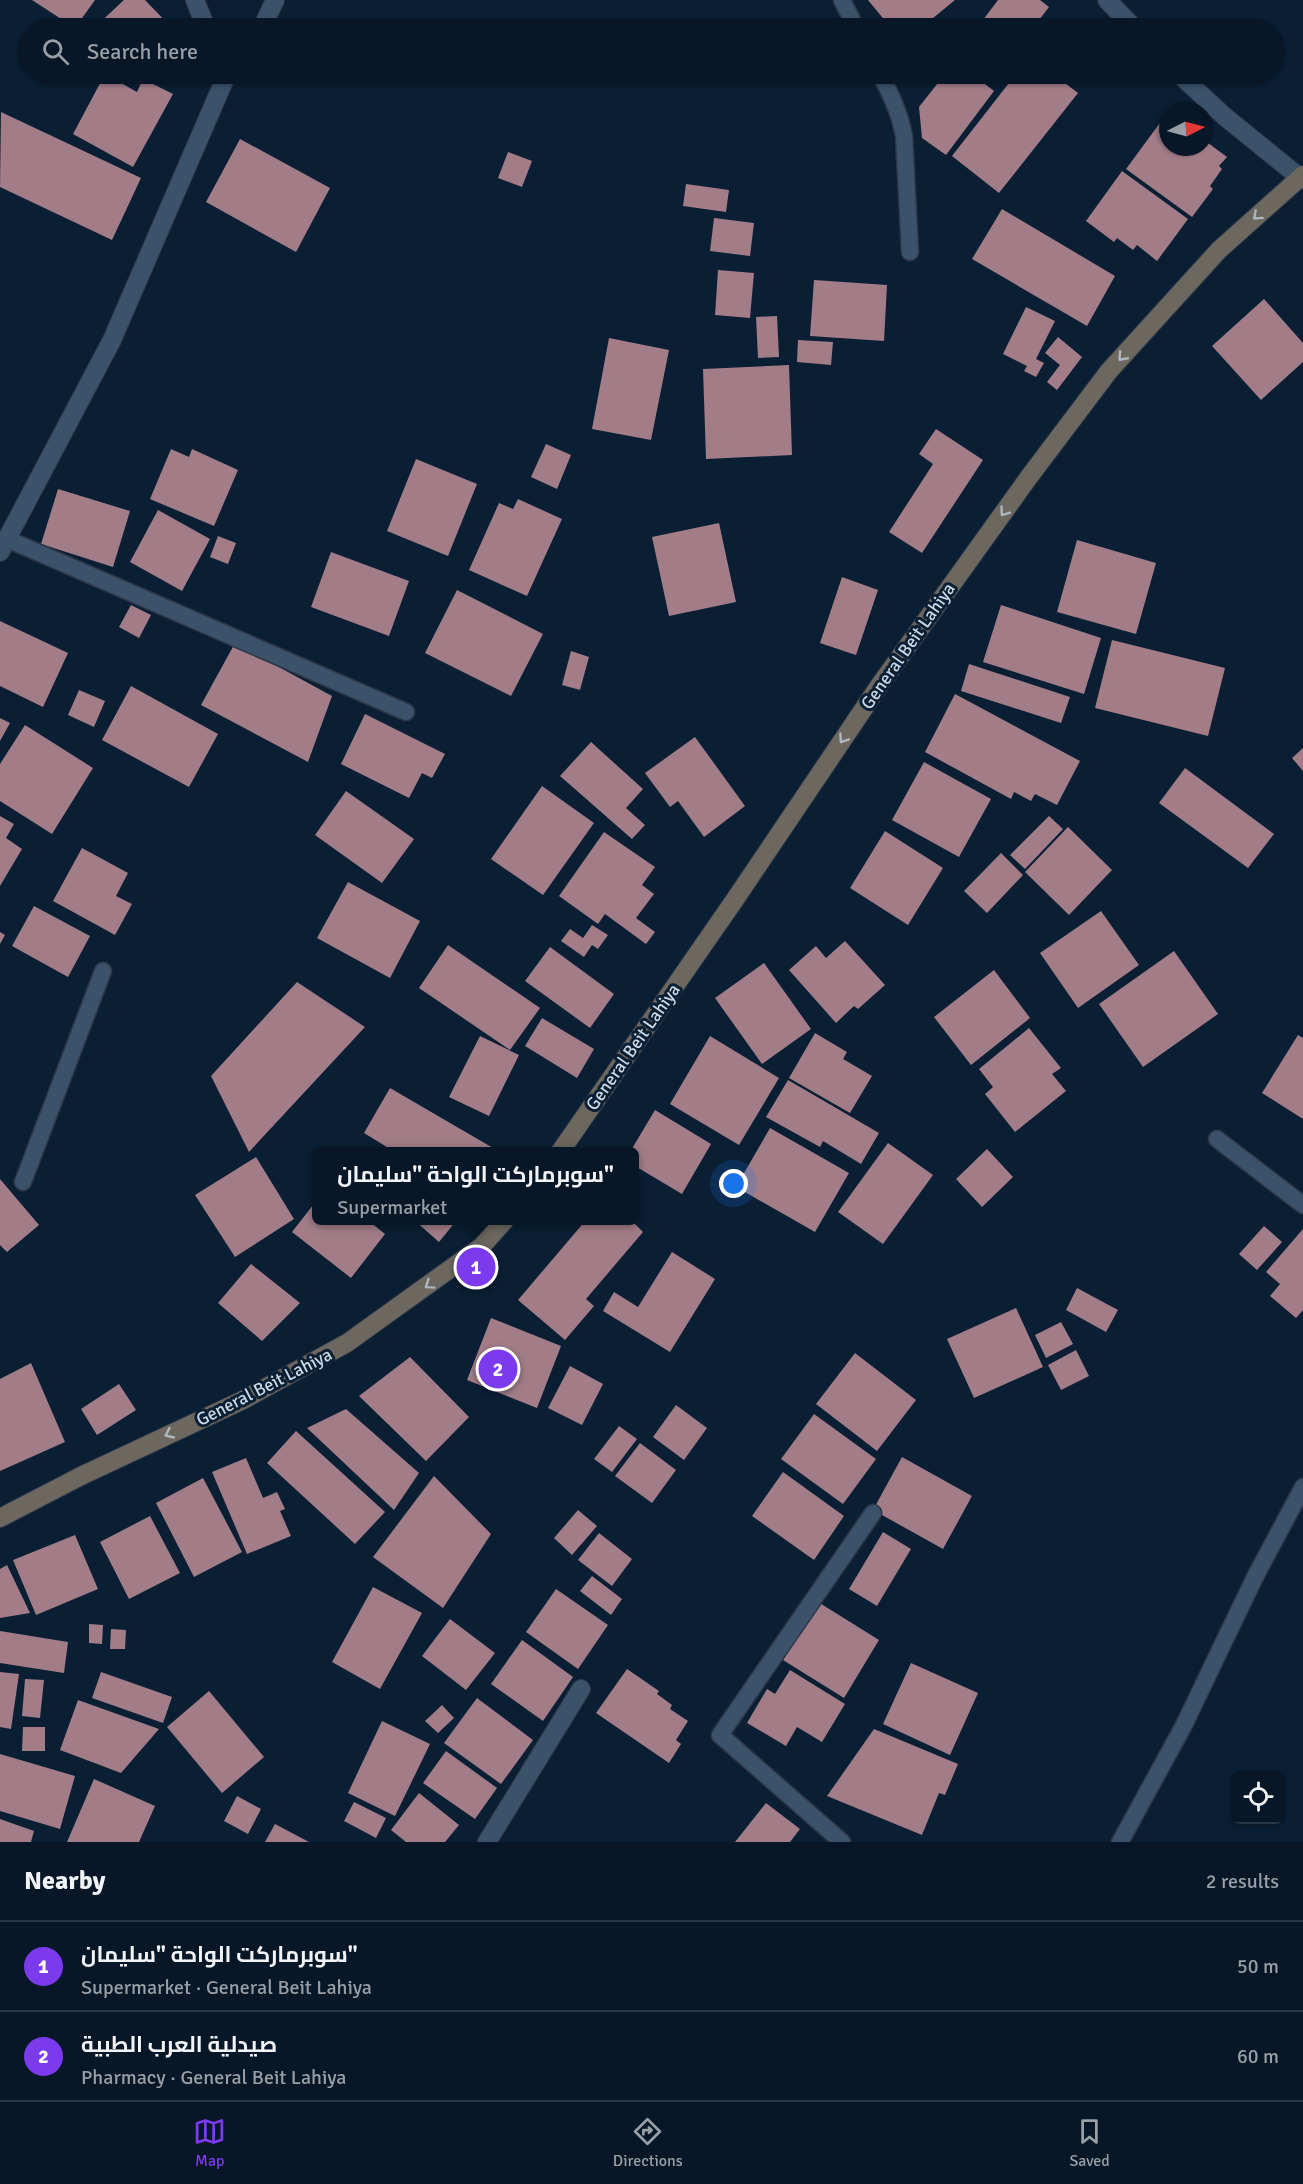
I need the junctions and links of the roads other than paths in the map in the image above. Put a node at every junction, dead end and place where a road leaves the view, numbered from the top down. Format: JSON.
{"nodes":[{"id":1,"x":195,"y":0,"type":"edge"},
{"id":2,"x":275,"y":0,"type":"edge"},
{"id":3,"x":842,"y":0,"type":"edge"},
{"id":4,"x":1107,"y":0,"type":"edge"},
{"id":5,"x":202,"y":18,"type":"edge"},
{"id":6,"x":267,"y":18,"type":"edge"},
{"id":7,"x":851,"y":18,"type":"edge"},
{"id":8,"x":1124,"y":18,"type":"edge"},
{"id":9,"x":223,"y":84,"type":"edge"},
{"id":10,"x":885,"y":84,"type":"edge"},
{"id":11,"x":1190,"y":84,"type":"edge"},
{"id":12,"x":1302,"y":178,"type":"edge"},
{"id":13,"x":910,"y":252,"type":"dead end"},
{"id":14,"x":4,"y":545,"type":"edge"},
{"id":15,"x":406,"y":712,"type":"dead end"},
{"id":16,"x":103,"y":971,"type":"dead end"},
{"id":17,"x":1217,"y":1139,"type":"dead end"},
{"id":18,"x":563,"y":1147,"type":"edge"},
{"id":19,"x":23,"y":1182,"type":"dead end"},
{"id":20,"x":1303,"y":1205,"type":"edge"},
{"id":21,"x":501,"y":1225,"type":"edge"},
{"id":22,"x":1303,"y":1487,"type":"edge"},
{"id":23,"x":873,"y":1513,"type":"dead end"},
{"id":24,"x":0,"y":1518,"type":"edge"},
{"id":25,"x":581,"y":1689,"type":"dead end"},
{"id":26,"x":487,"y":1842,"type":"edge"},
{"id":27,"x":842,"y":1842,"type":"edge"},
{"id":28,"x":1120,"y":1842,"type":"edge"}],
"edges":[{"from":1,"to":5,"type":"street"},
{"from":2,"to":6,"type":"street"},
{"from":3,"to":7,"type":"lane"},
{"from":4,"to":8,"type":"street"},
{"from":9,"to":14,"type":"street"},
{"from":10,"to":13,"type":"lane"},
{"from":11,"to":12,"type":"street"},
{"from":12,"to":18,"type":"main road","name":"General Beit Lahiya","one_way":true},
{"from":14,"to":15,"type":"lane"},
{"from":16,"to":19,"type":"lane"},
{"from":17,"to":20,"type":"lane"},
{"from":21,"to":24,"type":"main road","name":"General Beit Lahiya","one_way":true},
{"from":22,"to":28,"type":"lane"},
{"from":23,"to":27,"type":"lane"},
{"from":25,"to":26,"type":"street"}]}
